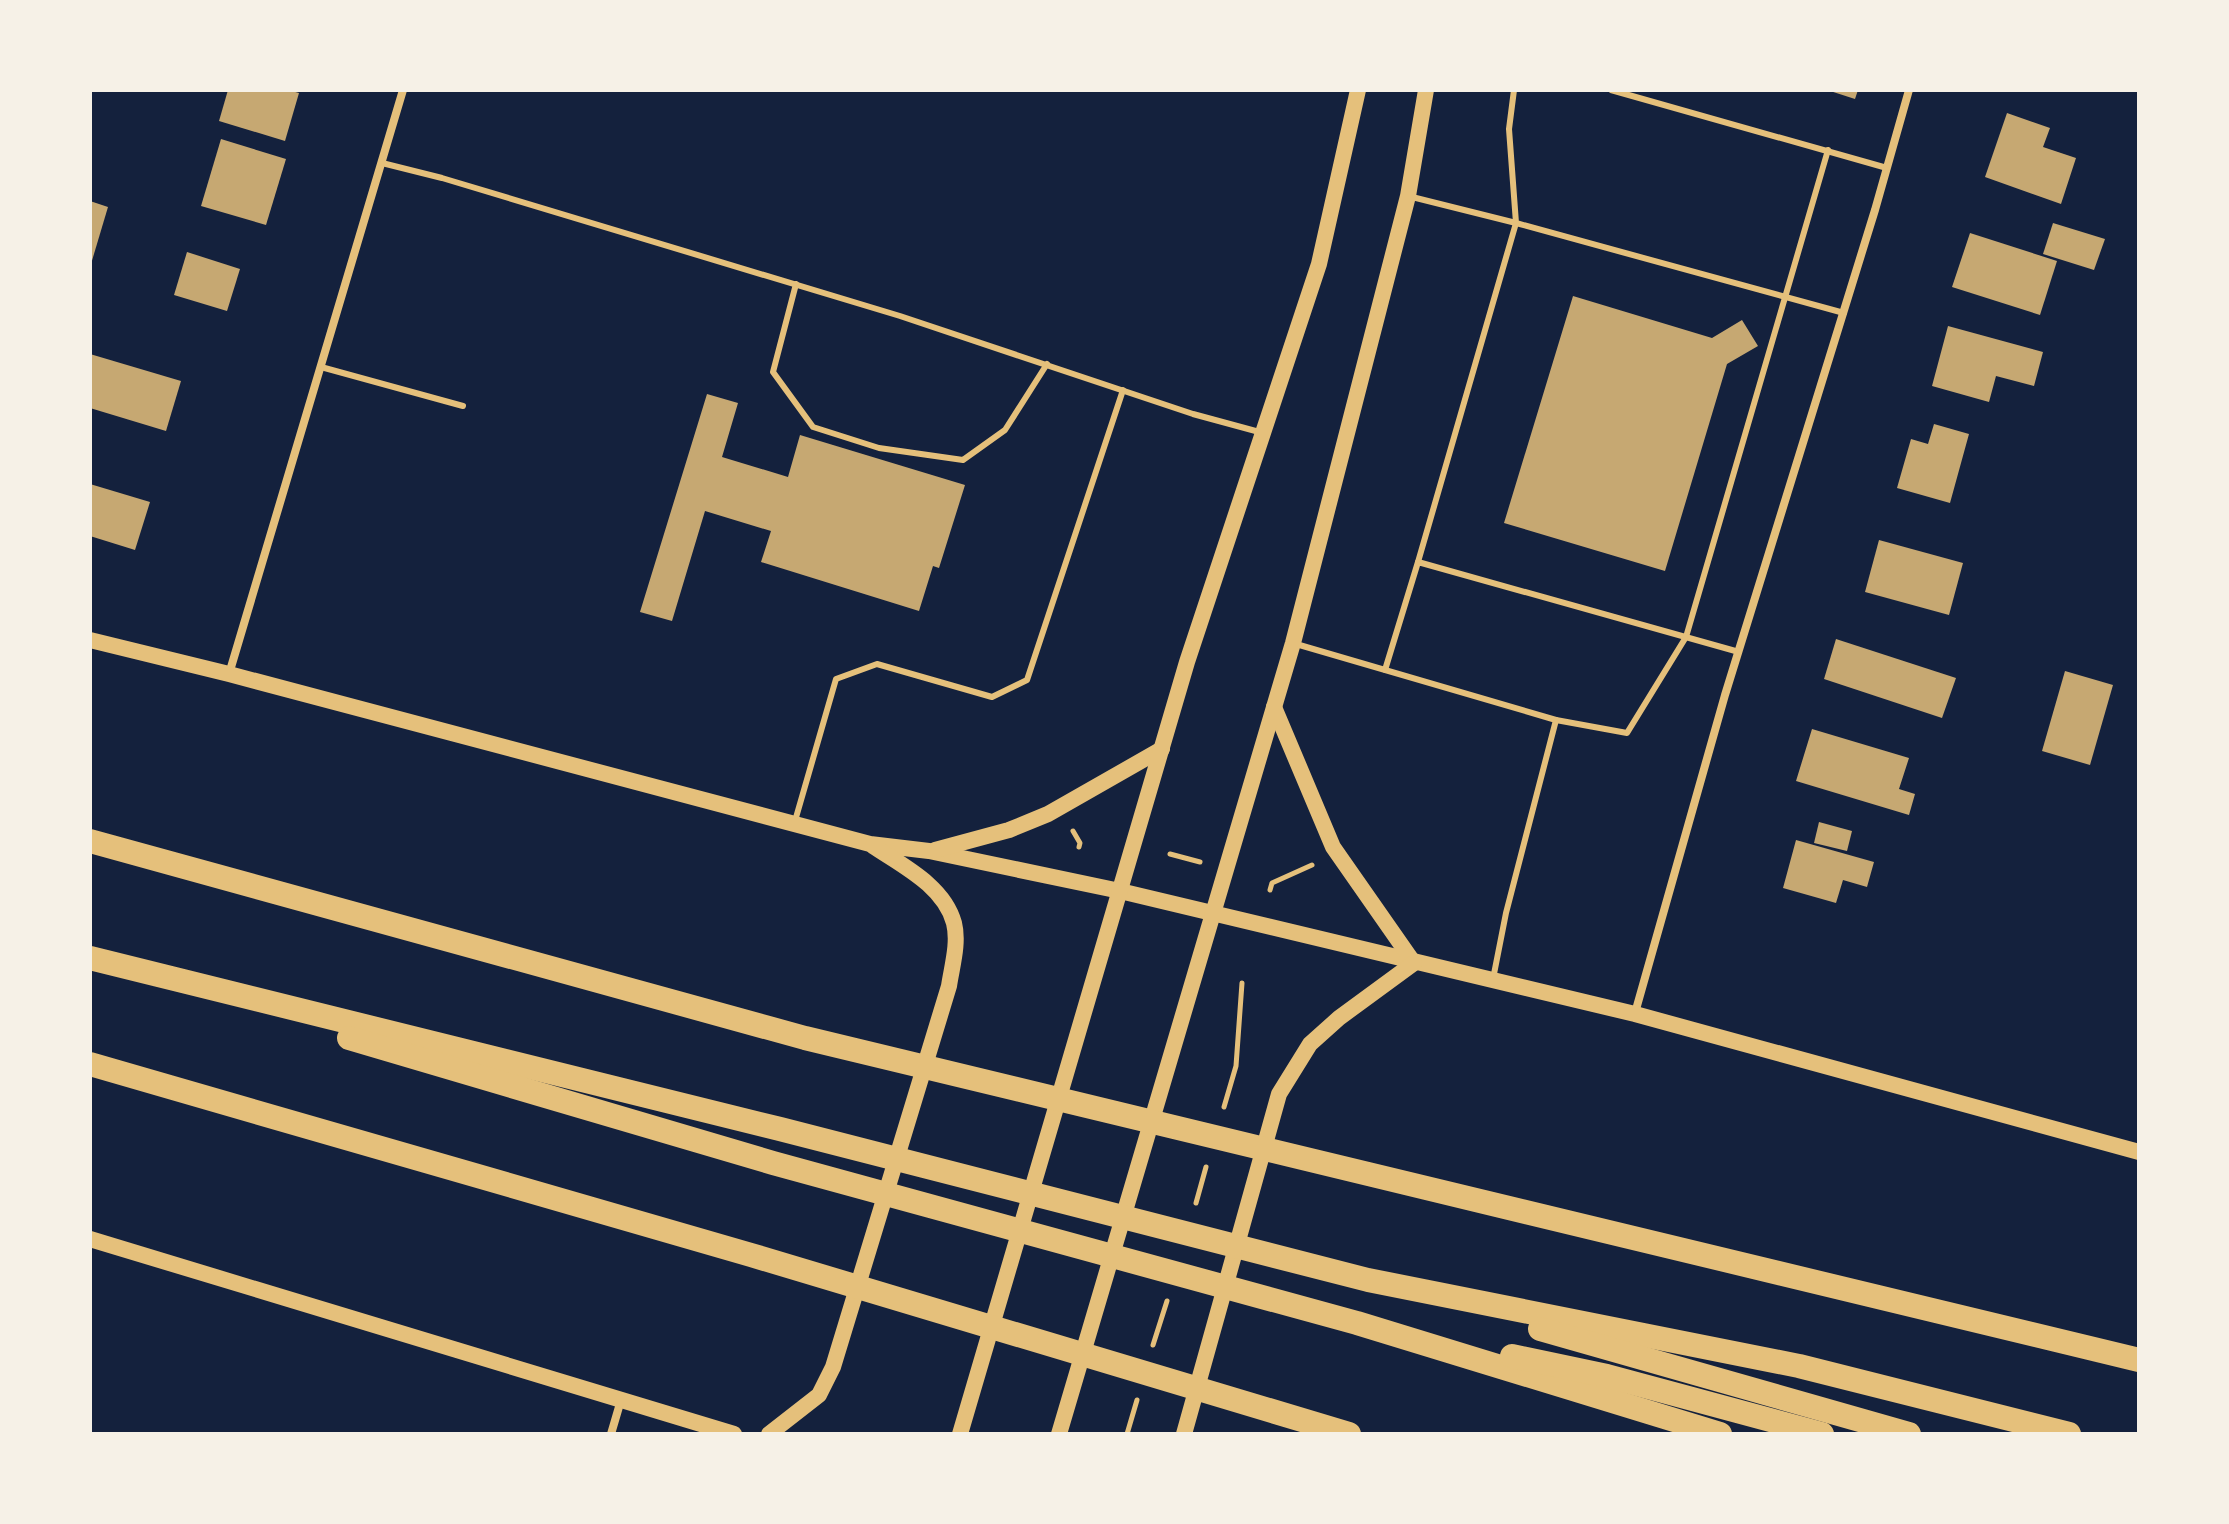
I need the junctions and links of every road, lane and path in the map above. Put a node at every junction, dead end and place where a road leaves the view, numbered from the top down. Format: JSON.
{"nodes":[{"id":1,"x":403,"y":90,"type":"edge"},
{"id":2,"x":1358,"y":90,"type":"edge"},
{"id":3,"x":1426,"y":90,"type":"edge"},
{"id":4,"x":1514,"y":90,"type":"edge"},
{"id":5,"x":1611,"y":90,"type":"edge"},
{"id":6,"x":1909,"y":90,"type":"edge"},
{"id":7,"x":1828,"y":150,"type":"junction"},
{"id":8,"x":382,"y":163,"type":"junction"},
{"id":9,"x":1887,"y":168,"type":"junction"},
{"id":10,"x":1408,"y":196,"type":"junction"},
{"id":11,"x":1516,"y":223,"type":"junction"},
{"id":12,"x":796,"y":284,"type":"junction"},
{"id":13,"x":1784,"y":297,"type":"junction"},
{"id":14,"x":1844,"y":313,"type":"junction"},
{"id":15,"x":1047,"y":364,"type":"junction"},
{"id":16,"x":321,"y":367,"type":"junction"},
{"id":17,"x":1123,"y":390,"type":"junction"},
{"id":18,"x":463,"y":406,"type":"dead end"},
{"id":19,"x":1263,"y":433,"type":"junction"},
{"id":20,"x":1418,"y":562,"type":"junction"},
{"id":21,"x":1686,"y":637,"type":"junction"},
{"id":22,"x":90,"y":640,"type":"edge"},
{"id":23,"x":1293,"y":643,"type":"junction"},
{"id":24,"x":1739,"y":652,"type":"junction"},
{"id":25,"x":1385,"y":670,"type":"junction"},
{"id":26,"x":229,"y":674,"type":"junction"},
{"id":27,"x":1274,"y":707,"type":"junction"},
{"id":28,"x":1556,"y":720,"type":"junction"},
{"id":29,"x":1162,"y":749,"type":"junction"},
{"id":30,"x":1068,"y":823,"type":"dead end"},
{"id":31,"x":794,"y":824,"type":"junction"},
{"id":32,"x":90,"y":841,"type":"edge"},
{"id":33,"x":870,"y":844,"type":"junction"},
{"id":34,"x":1081,"y":844,"type":"dead end"},
{"id":35,"x":929,"y":851,"type":"junction"},
{"id":36,"x":1170,"y":854,"type":"dead end"},
{"id":37,"x":1315,"y":863,"type":"dead end"},
{"id":38,"x":1204,"y":864,"type":"dead end"},
{"id":39,"x":1270,"y":890,"type":"dead end"},
{"id":40,"x":1120,"y":891,"type":"junction"},
{"id":41,"x":1213,"y":913,"type":"junction"},
{"id":42,"x":90,"y":960,"type":"edge"},
{"id":43,"x":1414,"y":963,"type":"junction"},
{"id":44,"x":1492,"y":980,"type":"junction"},
{"id":45,"x":1635,"y":1014,"type":"junction"},
{"id":46,"x":90,"y":1064,"type":"edge"},
{"id":47,"x":2139,"y":1152,"type":"edge"},
{"id":48,"x":90,"y":1239,"type":"edge"},
{"id":49,"x":1368,"y":1280,"type":"junction"},
{"id":50,"x":1357,"y":1323,"type":"junction"},
{"id":51,"x":2139,"y":1357,"type":"edge"},
{"id":52,"x":621,"y":1399,"type":"junction"},
{"id":53,"x":611,"y":1434,"type":"edge"},
{"id":54,"x":734,"y":1434,"type":"edge"},
{"id":55,"x":769,"y":1434,"type":"edge"},
{"id":56,"x":960,"y":1434,"type":"edge"},
{"id":57,"x":1059,"y":1434,"type":"edge"},
{"id":58,"x":1184,"y":1434,"type":"edge"},
{"id":59,"x":1349,"y":1434,"type":"edge"},
{"id":60,"x":1720,"y":1434,"type":"edge"},
{"id":61,"x":1822,"y":1434,"type":"edge"},
{"id":62,"x":1909,"y":1434,"type":"edge"},
{"id":63,"x":2069,"y":1434,"type":"edge"}],
"edges":[{"from":1,"to":8,"type":"street"},
{"from":2,"to":19,"type":"main road"},
{"from":3,"to":10,"type":"main road"},
{"from":4,"to":11,"type":"lane"},
{"from":5,"to":7,"type":"lane"},
{"from":6,"to":9,"type":"street"},
{"from":7,"to":9,"type":"lane"},
{"from":7,"to":13,"type":"lane"},
{"from":8,"to":12,"type":"lane"},
{"from":8,"to":16,"type":"street"},
{"from":9,"to":14,"type":"street"},
{"from":10,"to":11,"type":"lane"},
{"from":10,"to":23,"type":"main road"},
{"from":11,"to":13,"type":"lane"},
{"from":11,"to":20,"type":"lane"},
{"from":12,"to":15,"type":"lane"},
{"from":12,"to":15,"type":"lane"},
{"from":13,"to":14,"type":"lane"},
{"from":13,"to":21,"type":"lane"},
{"from":14,"to":24,"type":"street"},
{"from":15,"to":17,"type":"lane"},
{"from":16,"to":18,"type":"lane"},
{"from":16,"to":26,"type":"street"},
{"from":17,"to":19,"type":"lane"},
{"from":17,"to":31,"type":"lane"},
{"from":19,"to":29,"type":"main road"},
{"from":20,"to":21,"type":"lane"},
{"from":20,"to":25,"type":"lane"},
{"from":21,"to":24,"type":"lane"},
{"from":21,"to":28,"type":"lane"},
{"from":22,"to":26,"type":"main road"},
{"from":23,"to":25,"type":"lane"},
{"from":23,"to":27,"type":"main road"},
{"from":24,"to":45,"type":"street"},
{"from":25,"to":28,"type":"lane"},
{"from":26,"to":31,"type":"main road"},
{"from":27,"to":41,"type":"main road"},
{"from":27,"to":43,"type":"main road"},
{"from":28,"to":44,"type":"lane"},
{"from":29,"to":35,"type":"main road"},
{"from":29,"to":40,"type":"main road"},
{"from":30,"to":34,"type":"path"},
{"from":31,"to":33,"type":"main road"},
{"from":32,"to":51,"type":"highway"},
{"from":33,"to":35,"type":"main road"},
{"from":33,"to":55,"type":"main road"},
{"from":35,"to":40,"type":"main road"},
{"from":36,"to":38,"type":"path"},
{"from":37,"to":39,"type":"path"},
{"from":40,"to":41,"type":"main road"},
{"from":40,"to":56,"type":"main road"},
{"from":41,"to":43,"type":"main road"},
{"from":41,"to":57,"type":"main road"},
{"from":42,"to":49,"type":"highway"},
{"from":42,"to":50,"type":"highway"},
{"from":43,"to":44,"type":"main road"},
{"from":43,"to":58,"type":"main road"},
{"from":44,"to":45,"type":"main road"},
{"from":45,"to":47,"type":"main road"},
{"from":46,"to":59,"type":"highway"},
{"from":48,"to":52,"type":"main road"},
{"from":49,"to":62,"type":"highway"},
{"from":49,"to":63,"type":"highway"},
{"from":50,"to":60,"type":"highway"},
{"from":50,"to":61,"type":"highway"},
{"from":52,"to":53,"type":"street"},
{"from":52,"to":54,"type":"main road"}]}
